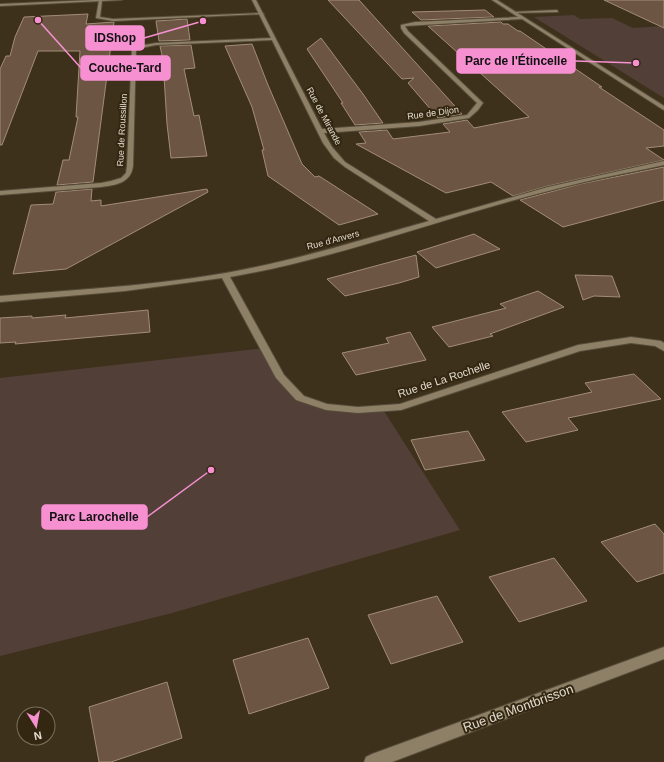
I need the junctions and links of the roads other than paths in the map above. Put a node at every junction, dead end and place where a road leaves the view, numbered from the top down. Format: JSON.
{"nodes":[{"id":1,"x":6,"y":0,"type":"edge"},
{"id":2,"x":120,"y":0,"type":"edge"},
{"id":3,"x":254,"y":0,"type":"edge"},
{"id":4,"x":494,"y":0,"type":"edge"},
{"id":5,"x":100,"y":1,"type":"edge"},
{"id":6,"x":2,"y":5,"type":"edge"},
{"id":7,"x":0,"y":10,"type":"edge"},
{"id":8,"x":557,"y":10,"type":"dead end"},
{"id":9,"x":514,"y":12,"type":"junction"},
{"id":10,"x":262,"y":14,"type":"junction"},
{"id":11,"x":523,"y":18,"type":"junction"},
{"id":12,"x":274,"y":39,"type":"junction"},
{"id":13,"x":664,"y":108,"type":"edge"},
{"id":14,"x":321,"y":132,"type":"junction"},
{"id":15,"x":664,"y":163,"type":"edge"},
{"id":16,"x":0,"y":193,"type":"edge"},
{"id":17,"x":434,"y":221,"type":"junction"},
{"id":18,"x":225,"y":275,"type":"junction"},
{"id":19,"x":0,"y":299,"type":"edge"},
{"id":20,"x":664,"y":348,"type":"edge"},
{"id":21,"x":664,"y":653,"type":"edge"},
{"id":22,"x":372,"y":762,"type":"edge"}],
"edges":[{"from":1,"to":6,"type":"street"},
{"from":2,"to":5,"type":"street"},
{"from":3,"to":10,"type":"street","name":"Rue de Mirande"},
{"from":4,"to":9,"type":"street"},
{"from":5,"to":6,"type":"street"},
{"from":5,"to":10,"type":"street"},
{"from":6,"to":7,"type":"street"},
{"from":8,"to":9,"type":"street"},
{"from":9,"to":11,"type":"street"},
{"from":10,"to":12,"type":"street","name":"Rue de Mirande"},
{"from":11,"to":13,"type":"street"},
{"from":11,"to":14,"type":"street","name":"Rue de Dijon"},
{"from":12,"to":14,"type":"street","name":"Rue de Mirande"},
{"from":12,"to":16,"type":"street","name":"Rue de Roussillon"},
{"from":14,"to":17,"type":"street","name":"Rue de Mirande"},
{"from":15,"to":17,"type":"street","name":"Rue d'Anvers"},
{"from":17,"to":18,"type":"street","name":"Rue d'Anvers"},
{"from":18,"to":19,"type":"street","name":"Rue d'Anvers"},
{"from":18,"to":20,"type":"street","name":"Rue de La Rochelle"},
{"from":21,"to":22,"type":"street","name":"Rue de Montbrisson"}]}
